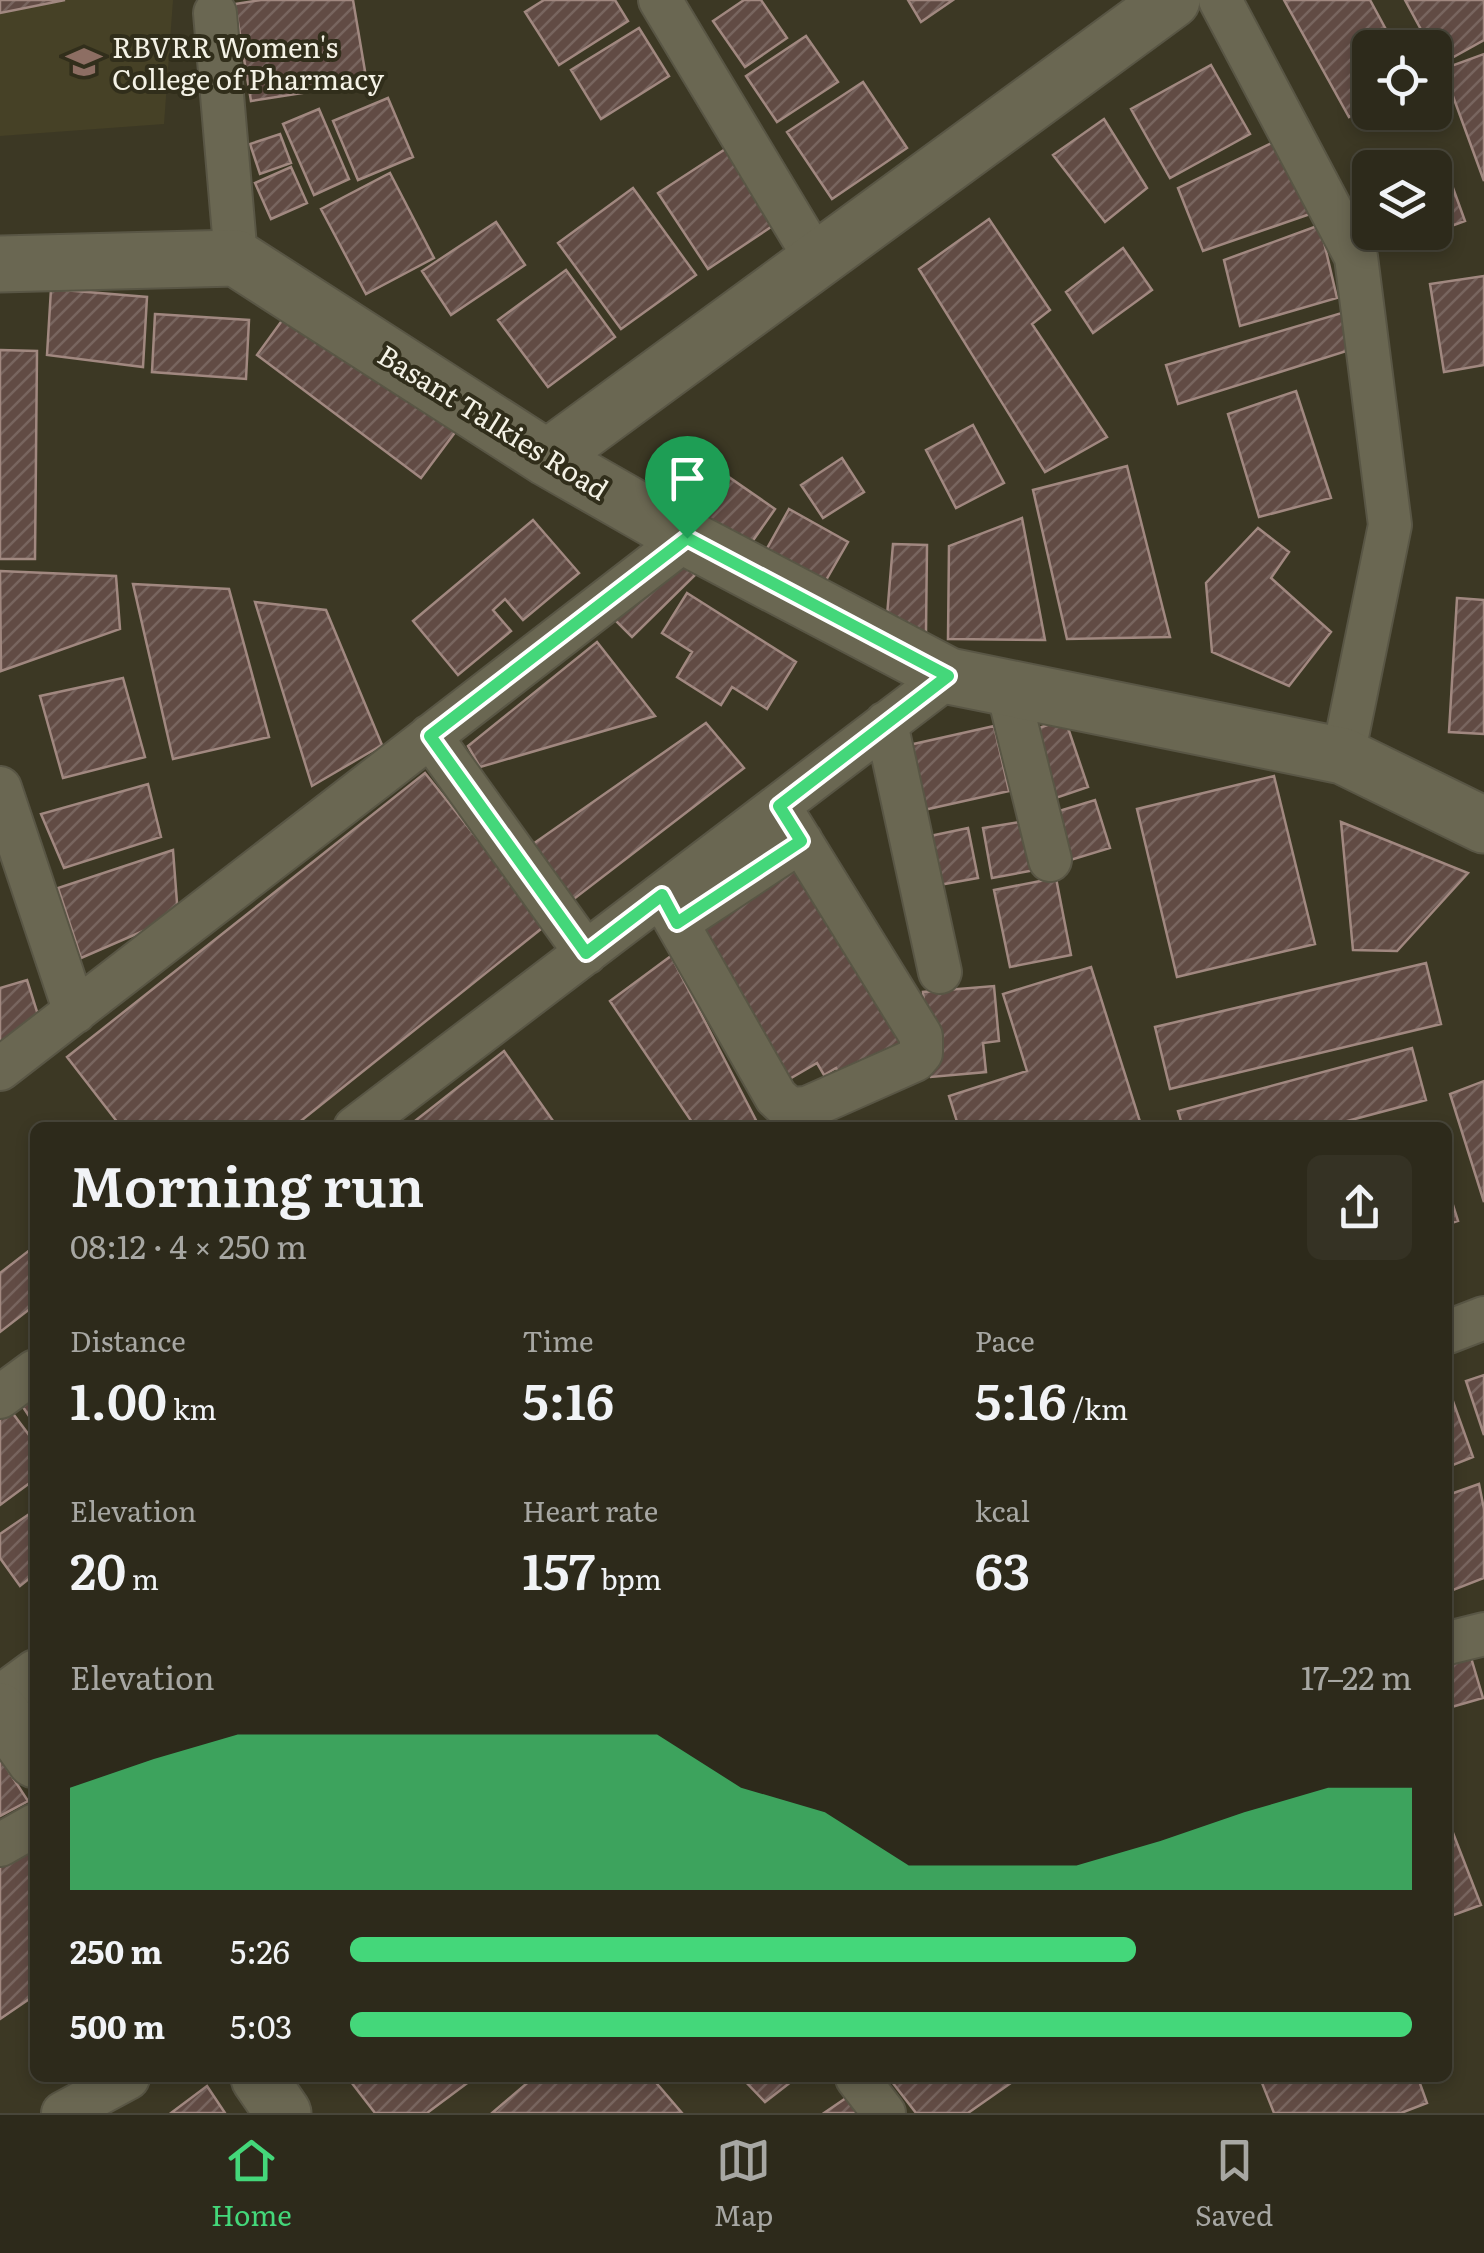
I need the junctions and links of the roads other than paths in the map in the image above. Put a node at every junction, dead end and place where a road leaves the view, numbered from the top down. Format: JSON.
{"nodes":[{"id":1,"x":1172,"y":0,"type":"edge"},
{"id":2,"x":1220,"y":0,"type":"edge"},
{"id":3,"x":668,"y":3,"type":"edge"},
{"id":4,"x":215,"y":13,"type":"dead end"},
{"id":5,"x":236,"y":258,"type":"junction"},
{"id":6,"x":816,"y":261,"type":"junction"},
{"id":7,"x":0,"y":264,"type":"edge"},
{"id":8,"x":548,"y":458,"type":"junction"},
{"id":9,"x":687,"y":538,"type":"junction"},
{"id":10,"x":948,"y":676,"type":"junction"},
{"id":11,"x":1008,"y":687,"type":"junction"},
{"id":12,"x":886,"y":723,"type":"junction"},
{"id":13,"x":430,"y":736,"type":"junction"},
{"id":14,"x":1343,"y":756,"type":"junction"},
{"id":15,"x":0,"y":788,"type":"edge"},
{"id":16,"x":779,"y":806,"type":"junction"},
{"id":17,"x":1484,"y":825,"type":"edge"},
{"id":18,"x":801,"y":841,"type":"junction"},
{"id":19,"x":1050,"y":860,"type":"dead end"},
{"id":20,"x":669,"y":909,"type":"junction"},
{"id":21,"x":586,"y":953,"type":"junction"},
{"id":22,"x":940,"y":972,"type":"dead end"},
{"id":23,"x":74,"y":1012,"type":"junction"},
{"id":24,"x":0,"y":1069,"type":"edge"},
{"id":25,"x":363,"y":1122,"type":"edge"},
{"id":26,"x":1484,"y":1318,"type":"edge"},
{"id":27,"x":1452,"y":1330,"type":"edge"},
{"id":28,"x":30,"y":1375,"type":"edge"},
{"id":29,"x":0,"y":1397,"type":"edge"},
{"id":30,"x":1484,"y":1634,"type":"edge"},
{"id":31,"x":1452,"y":1642,"type":"edge"},
{"id":32,"x":30,"y":1675,"type":"edge"},
{"id":33,"x":0,"y":1696,"type":"edge"},
{"id":34,"x":0,"y":1711,"type":"edge"},
{"id":35,"x":30,"y":1753,"type":"edge"},
{"id":36,"x":30,"y":1829,"type":"edge"},
{"id":37,"x":0,"y":1846,"type":"edge"},
{"id":38,"x":121,"y":2082,"type":"edge"},
{"id":39,"x":263,"y":2082,"type":"edge"},
{"id":40,"x":860,"y":2082,"type":"edge"},
{"id":41,"x":64,"y":2113,"type":"edge"},
{"id":42,"x":283,"y":2113,"type":"edge"},
{"id":43,"x":884,"y":2113,"type":"edge"}],
"edges":[{"from":1,"to":6,"type":"street"},
{"from":2,"to":14,"type":"street"},
{"from":3,"to":6,"type":"street"},
{"from":4,"to":5,"type":"street"},
{"from":5,"to":7,"type":"street"},
{"from":5,"to":8,"type":"street","name":"Basant Talkies Road"},
{"from":6,"to":8,"type":"street"},
{"from":8,"to":9,"type":"street","name":"Basant Talkies Road"},
{"from":9,"to":10,"type":"street","name":"Basant Talkies Road"},
{"from":9,"to":13,"type":"street"},
{"from":10,"to":11,"type":"street","name":"Basant Talkies Road"},
{"from":10,"to":12,"type":"street"},
{"from":11,"to":14,"type":"street","name":"Basant Talkies Road"},
{"from":11,"to":19,"type":"street"},
{"from":12,"to":16,"type":"street"},
{"from":12,"to":22,"type":"street"},
{"from":13,"to":21,"type":"street"},
{"from":13,"to":23,"type":"street"},
{"from":14,"to":17,"type":"street","name":"Basant Talkies Road"},
{"from":15,"to":23,"type":"street"},
{"from":16,"to":18,"type":"street"},
{"from":16,"to":20,"type":"street"},
{"from":18,"to":20,"type":"street"},
{"from":18,"to":20,"type":"street"},
{"from":20,"to":21,"type":"street"},
{"from":21,"to":25,"type":"street"},
{"from":23,"to":24,"type":"street"},
{"from":26,"to":27,"type":"street"},
{"from":28,"to":29,"type":"street"},
{"from":30,"to":31,"type":"street"},
{"from":32,"to":33,"type":"street"},
{"from":34,"to":35,"type":"street"},
{"from":36,"to":37,"type":"street"},
{"from":38,"to":41,"type":"street"},
{"from":39,"to":42,"type":"street"},
{"from":40,"to":43,"type":"street"}]}
